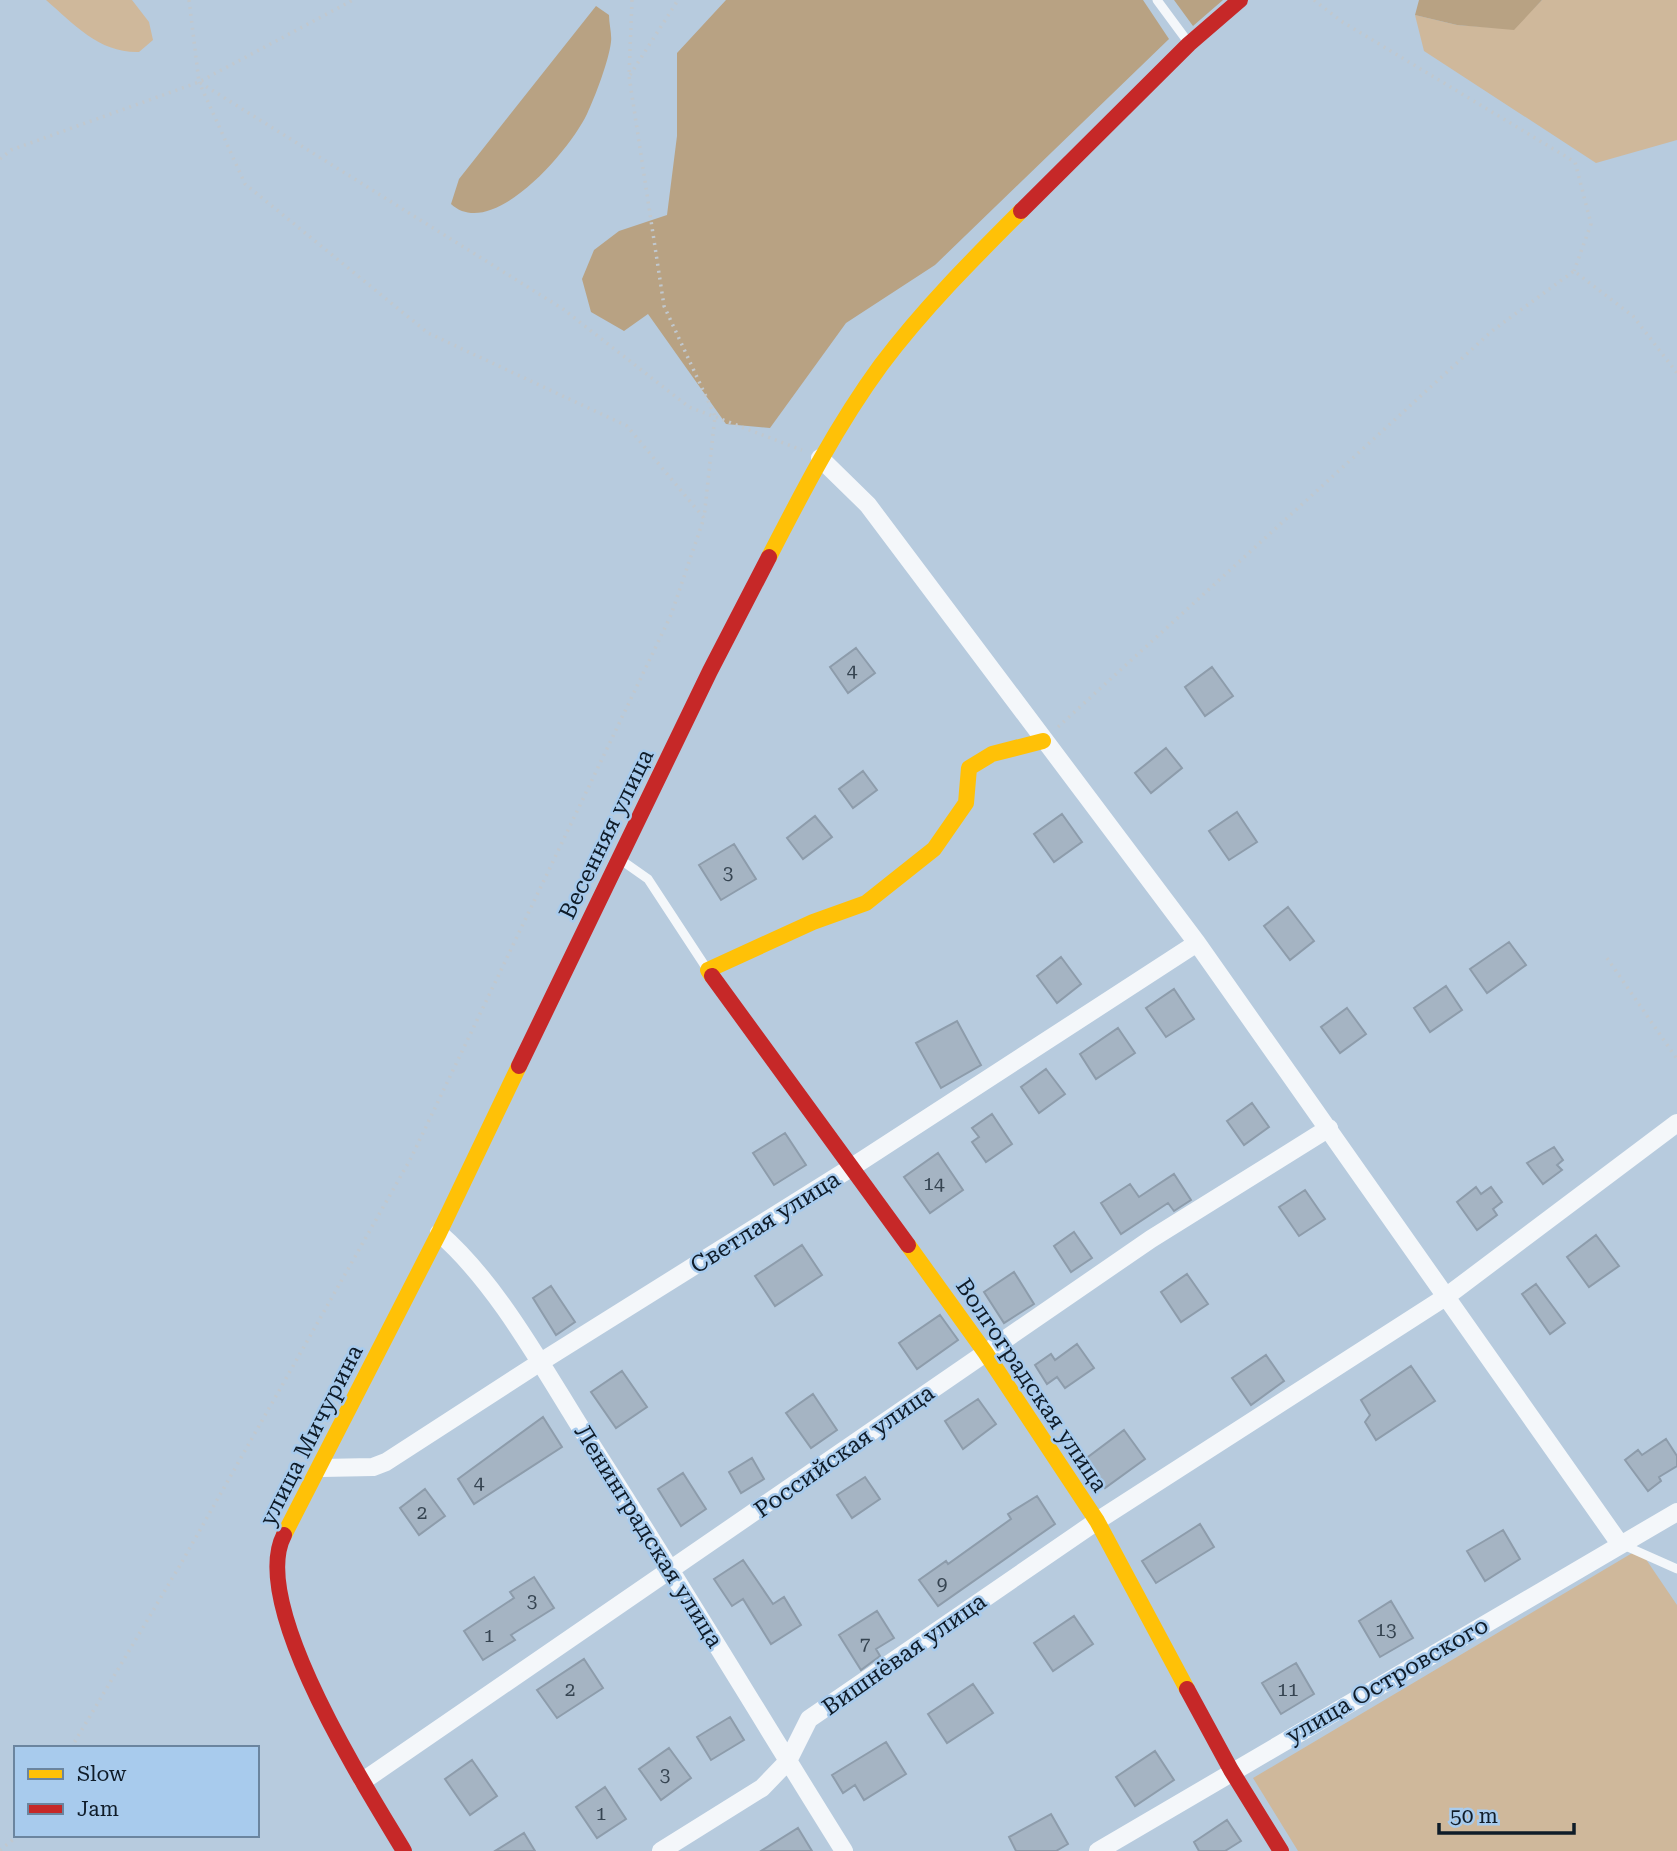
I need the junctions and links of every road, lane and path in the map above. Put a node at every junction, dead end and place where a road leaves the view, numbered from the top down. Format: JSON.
{"nodes":[{"id":1,"x":189,"y":0,"type":"edge"},
{"id":2,"x":354,"y":0,"type":"edge"},
{"id":3,"x":632,"y":0,"type":"edge"},
{"id":4,"x":678,"y":0,"type":"edge"},
{"id":5,"x":1157,"y":0,"type":"edge"},
{"id":6,"x":1240,"y":0,"type":"edge"},
{"id":7,"x":1314,"y":0,"type":"edge"},
{"id":8,"x":1189,"y":44,"type":"junction"},
{"id":9,"x":629,"y":76,"type":"junction"},
{"id":10,"x":199,"y":82,"type":"junction"},
{"id":11,"x":0,"y":159,"type":"edge"},
{"id":12,"x":1574,"y":271,"type":"junction"},
{"id":13,"x":1677,"y":373,"type":"edge"},
{"id":14,"x":715,"y":416,"type":"junction"},
{"id":15,"x":820,"y":458,"type":"junction"},
{"id":16,"x":704,"y":518,"type":"junction"},
{"id":17,"x":1043,"y":741,"type":"junction"},
{"id":18,"x":619,"y":859,"type":"junction"},
{"id":19,"x":1197,"y":943,"type":"junction"},
{"id":20,"x":1608,"y":958,"type":"dead end"},
{"id":21,"x":708,"y":970,"type":"junction"},
{"id":22,"x":1677,"y":1059,"type":"edge"},
{"id":23,"x":1677,"y":1123,"type":"edge"},
{"id":24,"x":1329,"y":1128,"type":"junction"},
{"id":25,"x":849,"y":1169,"type":"junction"},
{"id":26,"x":439,"y":1233,"type":"junction"},
{"id":27,"x":1447,"y":1296,"type":"junction"},
{"id":28,"x":985,"y":1352,"type":"junction"},
{"id":29,"x":539,"y":1363,"type":"junction"},
{"id":30,"x":321,"y":1468,"type":"junction"},
{"id":31,"x":1677,"y":1512,"type":"edge"},
{"id":32,"x":1097,"y":1521,"type":"junction"},
{"id":33,"x":1620,"y":1544,"type":"junction"},
{"id":34,"x":1677,"y":1569,"type":"edge"},
{"id":35,"x":672,"y":1571,"type":"junction"},
{"id":36,"x":72,"y":1746,"type":"edge"},
{"id":37,"x":788,"y":1761,"type":"junction"},
{"id":38,"x":1231,"y":1770,"type":"junction"},
{"id":39,"x":363,"y":1781,"type":"junction"},
{"id":40,"x":16,"y":1837,"type":"edge"},
{"id":41,"x":0,"y":1850,"type":"edge"},
{"id":42,"x":404,"y":1851,"type":"edge"},
{"id":43,"x":662,"y":1851,"type":"edge"},
{"id":44,"x":844,"y":1851,"type":"edge"},
{"id":45,"x":1098,"y":1851,"type":"edge"},
{"id":46,"x":1280,"y":1851,"type":"edge"}],
"edges":[{"from":1,"to":10,"type":"path"},
{"from":2,"to":10,"type":"path"},
{"from":3,"to":9,"type":"path"},
{"from":4,"to":9,"type":"path"},
{"from":5,"to":8,"type":"lane"},
{"from":6,"to":8,"type":"street","name":"Весенняя улица"},
{"from":7,"to":12,"type":"path"},
{"from":8,"to":15,"type":"street","name":"Весенняя улица"},
{"from":9,"to":14,"type":"path"},
{"from":10,"to":11,"type":"path"},
{"from":10,"to":14,"type":"path"},
{"from":10,"to":16,"type":"path"},
{"from":12,"to":13,"type":"path"},
{"from":12,"to":17,"type":"path"},
{"from":14,"to":15,"type":"path"},
{"from":14,"to":16,"type":"path"},
{"from":15,"to":17,"type":"street"},
{"from":15,"to":18,"type":"street","name":"Весенняя улица"},
{"from":16,"to":36,"type":"path"},
{"from":17,"to":19,"type":"street"},
{"from":17,"to":21,"type":"street"},
{"from":18,"to":21,"type":"lane"},
{"from":18,"to":26,"type":"street","name":"Весенняя улица"},
{"from":19,"to":24,"type":"street"},
{"from":19,"to":25,"type":"street","name":"Светлая улица"},
{"from":20,"to":22,"type":"path"},
{"from":21,"to":25,"type":"street","name":"Волгоградская улица"},
{"from":23,"to":27,"type":"street","name":"Вишнёвая улица"},
{"from":24,"to":27,"type":"street"},
{"from":24,"to":28,"type":"street","name":"Российская улица"},
{"from":25,"to":28,"type":"street","name":"Волгоградская улица"},
{"from":25,"to":29,"type":"street","name":"Светлая улица"},
{"from":26,"to":29,"type":"street","name":"Ленинградская улица"},
{"from":26,"to":30,"type":"street","name":"улица Мичурина"},
{"from":27,"to":32,"type":"street","name":"Вишнёвая улица"},
{"from":27,"to":33,"type":"street"},
{"from":28,"to":32,"type":"street","name":"Волгоградская улица"},
{"from":28,"to":35,"type":"street","name":"Российская улица"},
{"from":29,"to":30,"type":"street","name":"Светлая улица"},
{"from":29,"to":35,"type":"street","name":"Ленинградская улица"},
{"from":30,"to":39,"type":"street","name":"улица Мичурина"},
{"from":31,"to":33,"type":"street","name":"улица Островского"},
{"from":32,"to":37,"type":"street","name":"Вишнёвая улица"},
{"from":32,"to":38,"type":"street","name":"Волгоградская улица"},
{"from":33,"to":34,"type":"lane"},
{"from":33,"to":38,"type":"street","name":"улица Островского"},
{"from":35,"to":37,"type":"street","name":"Ленинградская улица"},
{"from":35,"to":39,"type":"street","name":"Российская улица"},
{"from":37,"to":43,"type":"street","name":"Вишнёвая улица"},
{"from":37,"to":44,"type":"street","name":"Ленинградская улица"},
{"from":38,"to":45,"type":"street","name":"улица Островского"},
{"from":38,"to":46,"type":"street","name":"Волгоградская улица"},
{"from":39,"to":42,"type":"street","name":"улица Мичурина"},
{"from":40,"to":41,"type":"path"}]}
